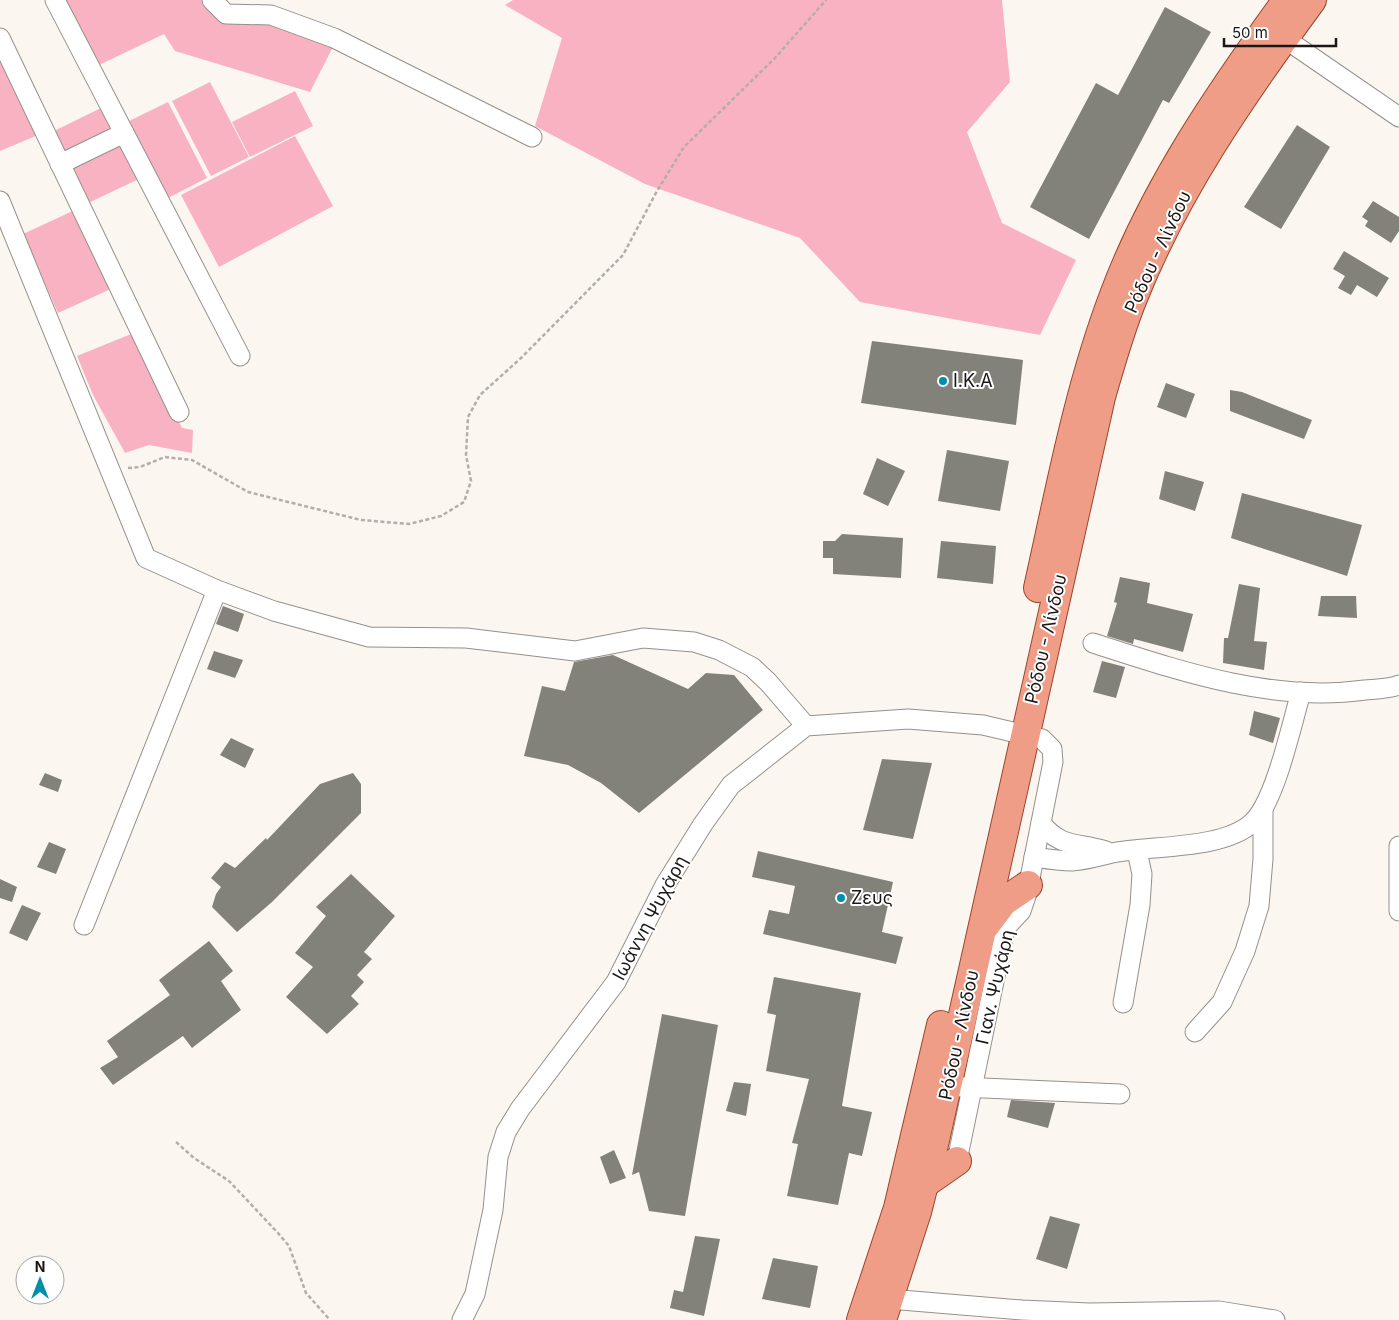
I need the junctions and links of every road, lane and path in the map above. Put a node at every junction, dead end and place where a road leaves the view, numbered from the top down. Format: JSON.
{"nodes":[{"id":1,"x":55,"y":0,"type":"edge"},
{"id":2,"x":212,"y":0,"type":"edge"},
{"id":3,"x":826,"y":0,"type":"edge"},
{"id":4,"x":1287,"y":0,"type":"edge"},
{"id":5,"x":1312,"y":0,"type":"edge"},
{"id":6,"x":0,"y":38,"type":"edge"},
{"id":7,"x":1284,"y":38,"type":"junction"},
{"id":8,"x":1399,"y":117,"type":"edge"},
{"id":9,"x":124,"y":133,"type":"junction"},
{"id":10,"x":532,"y":137,"type":"dead end"},
{"id":11,"x":60,"y":164,"type":"junction"},
{"id":12,"x":0,"y":201,"type":"edge"},
{"id":13,"x":240,"y":356,"type":"dead end"},
{"id":14,"x":179,"y":412,"type":"dead end"},
{"id":15,"x":110,"y":469,"type":"junction"},
{"id":16,"x":217,"y":590,"type":"junction"},
{"id":17,"x":1093,"y":643,"type":"dead end"},
{"id":18,"x":1398,"y":690,"type":"edge"},
{"id":19,"x":1301,"y":692,"type":"junction"},
{"id":20,"x":806,"y":726,"type":"junction"},
{"id":21,"x":1016,"y":732,"type":"junction"},
{"id":22,"x":1263,"y":810,"type":"junction"},
{"id":23,"x":1041,"y":823,"type":"junction"},
{"id":24,"x":1399,"y":846,"type":"edge"},
{"id":25,"x":1137,"y":851,"type":"junction"},
{"id":26,"x":1112,"y":853,"type":"junction"},
{"id":27,"x":1034,"y":857,"type":"junction"},
{"id":28,"x":1028,"y":885,"type":"junction"},
{"id":29,"x":1399,"y":911,"type":"edge"},
{"id":30,"x":84,"y":925,"type":"dead end"},
{"id":31,"x":981,"y":932,"type":"junction"},
{"id":32,"x":1123,"y":1004,"type":"dead end"},
{"id":33,"x":1195,"y":1032,"type":"dead end"},
{"id":34,"x":960,"y":1087,"type":"junction"},
{"id":35,"x":1120,"y":1094,"type":"dead end"},
{"id":36,"x":176,"y":1142,"type":"dead end"},
{"id":37,"x":957,"y":1161,"type":"joint"},
{"id":38,"x":924,"y":1184,"type":"junction"},
{"id":39,"x":885,"y":1309,"type":"edge"},
{"id":40,"x":1217,"y":1315,"type":"edge"},
{"id":41,"x":330,"y":1320,"type":"edge"},
{"id":42,"x":462,"y":1320,"type":"edge"},
{"id":43,"x":861,"y":1320,"type":"edge"},
{"id":44,"x":1275,"y":1320,"type":"edge"}],
"edges":[{"from":1,"to":9,"type":"street"},
{"from":2,"to":10,"type":"street"},
{"from":3,"to":15,"type":"path"},
{"from":4,"to":21,"type":"main road","name":"Ρόδου - Λίνδου"},
{"from":5,"to":7,"type":"main road","name":"Ρόδου - Λίνδου"},
{"from":6,"to":11,"type":"street"},
{"from":7,"to":8,"type":"street"},
{"from":7,"to":21,"type":"main road","name":"Ρόδου - Λίνδου"},
{"from":9,"to":11,"type":"street"},
{"from":9,"to":13,"type":"street"},
{"from":11,"to":14,"type":"street"},
{"from":12,"to":15,"type":"street"},
{"from":15,"to":16,"type":"street"},
{"from":16,"to":20,"type":"street"},
{"from":16,"to":30,"type":"street"},
{"from":17,"to":19,"type":"street"},
{"from":18,"to":19,"type":"street"},
{"from":19,"to":22,"type":"street"},
{"from":20,"to":21,"type":"street"},
{"from":20,"to":42,"type":"street","name":"Ιωάννη Ψυχάρη"},
{"from":21,"to":23,"type":"street","name":"Γιαν. Ψυχάρη"},
{"from":21,"to":31,"type":"main road","name":"Ρόδου - Λίνδου"},
{"from":21,"to":43,"type":"main road","name":"Ρόδου - Λίνδου"},
{"from":22,"to":25,"type":"street"},
{"from":22,"to":33,"type":"street"},
{"from":23,"to":26,"type":"street"},
{"from":23,"to":27,"type":"street","name":"Γιαν. Ψυχάρη"},
{"from":24,"to":29,"type":"street"},
{"from":25,"to":26,"type":"street"},
{"from":25,"to":32,"type":"street"},
{"from":26,"to":27,"type":"street"},
{"from":27,"to":28,"type":"street","name":"Γιαν. Ψυχάρη"},
{"from":28,"to":31,"type":"main road"},
{"from":28,"to":34,"type":"street","name":"Γιαν. Ψυχάρη"},
{"from":31,"to":34,"type":"main road","name":"Ρόδου - Λίνδου"},
{"from":34,"to":35,"type":"street"},
{"from":34,"to":37,"type":"street","name":"Γιαν. Ψυχάρη"},
{"from":34,"to":38,"type":"main road","name":"Ρόδου - Λίνδου"},
{"from":36,"to":41,"type":"path"},
{"from":37,"to":38,"type":"main road"},
{"from":38,"to":39,"type":"main road","name":"Ρόδου - Λίνδου"},
{"from":39,"to":40,"type":"street"},
{"from":40,"to":44,"type":"street"}]}
